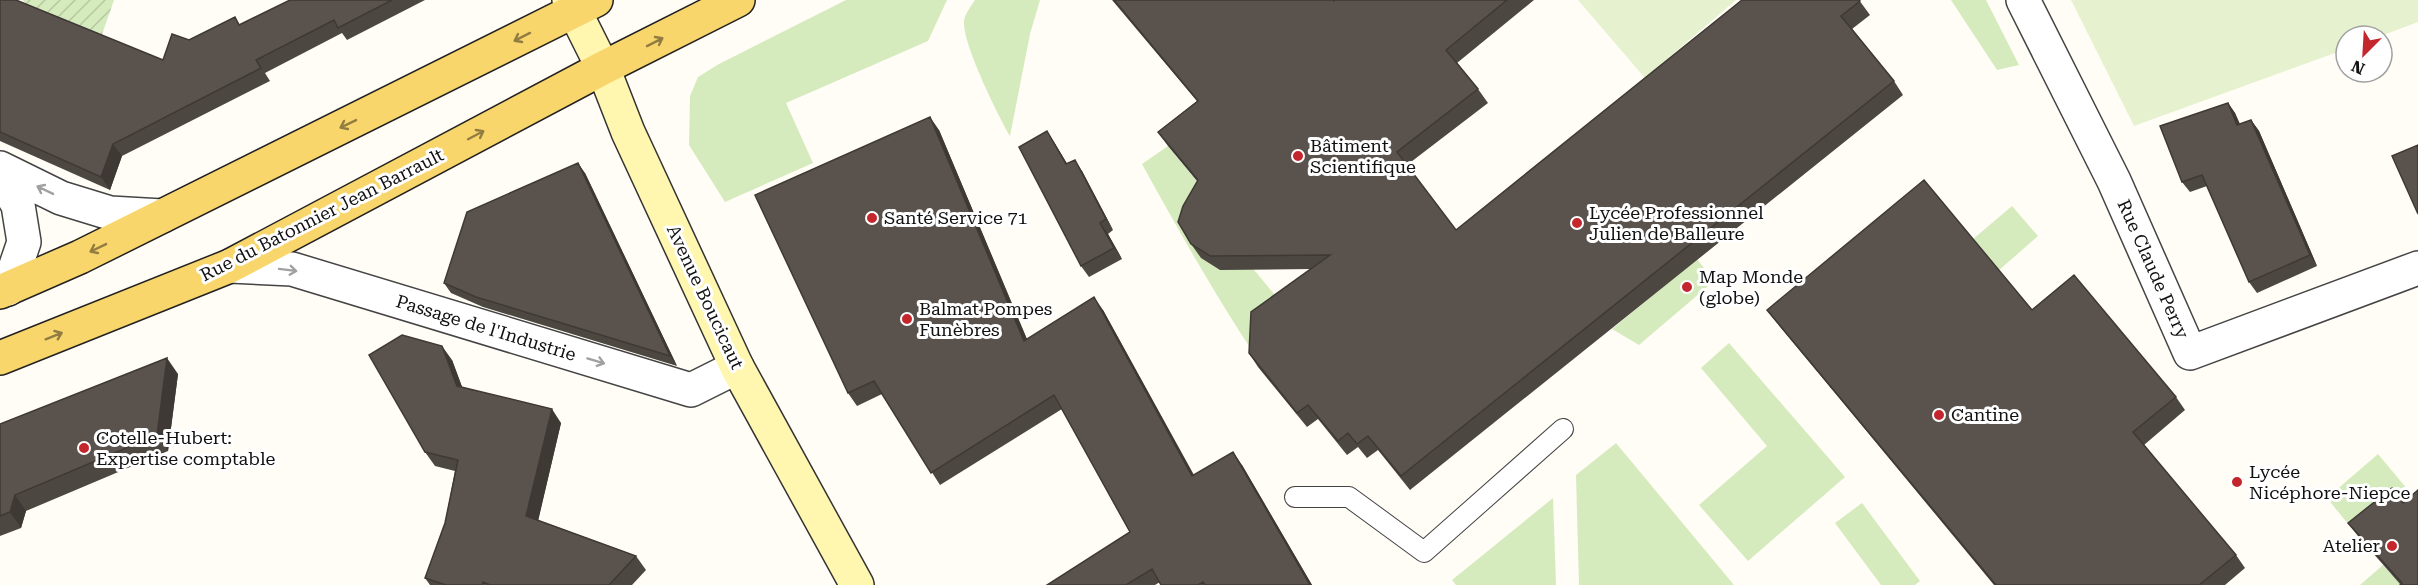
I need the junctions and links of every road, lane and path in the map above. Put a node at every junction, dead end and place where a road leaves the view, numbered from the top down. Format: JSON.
{"nodes":[{"id":1,"x":738,"y":0,"type":"edge"},
{"id":2,"x":2023,"y":0,"type":"edge"},
{"id":3,"x":580,"y":4,"type":"edge"},
{"id":4,"x":603,"y":68,"type":"junction"},
{"id":5,"x":0,"y":168,"type":"edge"},
{"id":6,"x":0,"y":175,"type":"edge"},
{"id":7,"x":162,"y":216,"type":"junction"},
{"id":8,"x":230,"y":266,"type":"junction"},
{"id":9,"x":2418,"y":268,"type":"edge"},
{"id":10,"x":4,"y":290,"type":"edge"},
{"id":11,"x":0,"y":358,"type":"edge"},
{"id":12,"x":737,"y":367,"type":"junction"},
{"id":13,"x":1563,"y":429,"type":"dead end"},
{"id":14,"x":1295,"y":497,"type":"dead end"},
{"id":15,"x":857,"y":585,"type":"edge"}],
"edges":[{"from":4,"to":1,"type":"main road","name":"Rue du Batonnier Jean Barrault","one_way":true},
{"from":2,"to":9,"type":"street","name":"Rue Claude Perry"},
{"from":3,"to":4,"type":"main road","name":"Avenue Boucicaut"},
{"from":3,"to":7,"type":"main road","one_way":true},
{"from":8,"to":4,"type":"main road","name":"Rue du Batonnier Jean Barrault","one_way":true},
{"from":4,"to":12,"type":"main road","name":"Avenue Boucicaut"},
{"from":7,"to":5,"type":"street","one_way":true},
{"from":6,"to":10,"type":"street"},
{"from":7,"to":10,"type":"main road","one_way":true},
{"from":11,"to":8,"type":"main road","name":"Rue du Batonnier Jean Barrault","one_way":true},
{"from":8,"to":12,"type":"street","name":"Passage de l'Industrie","one_way":true},
{"from":12,"to":15,"type":"main road","name":"Avenue Boucicaut"},
{"from":13,"to":14,"type":"lane"}]}
